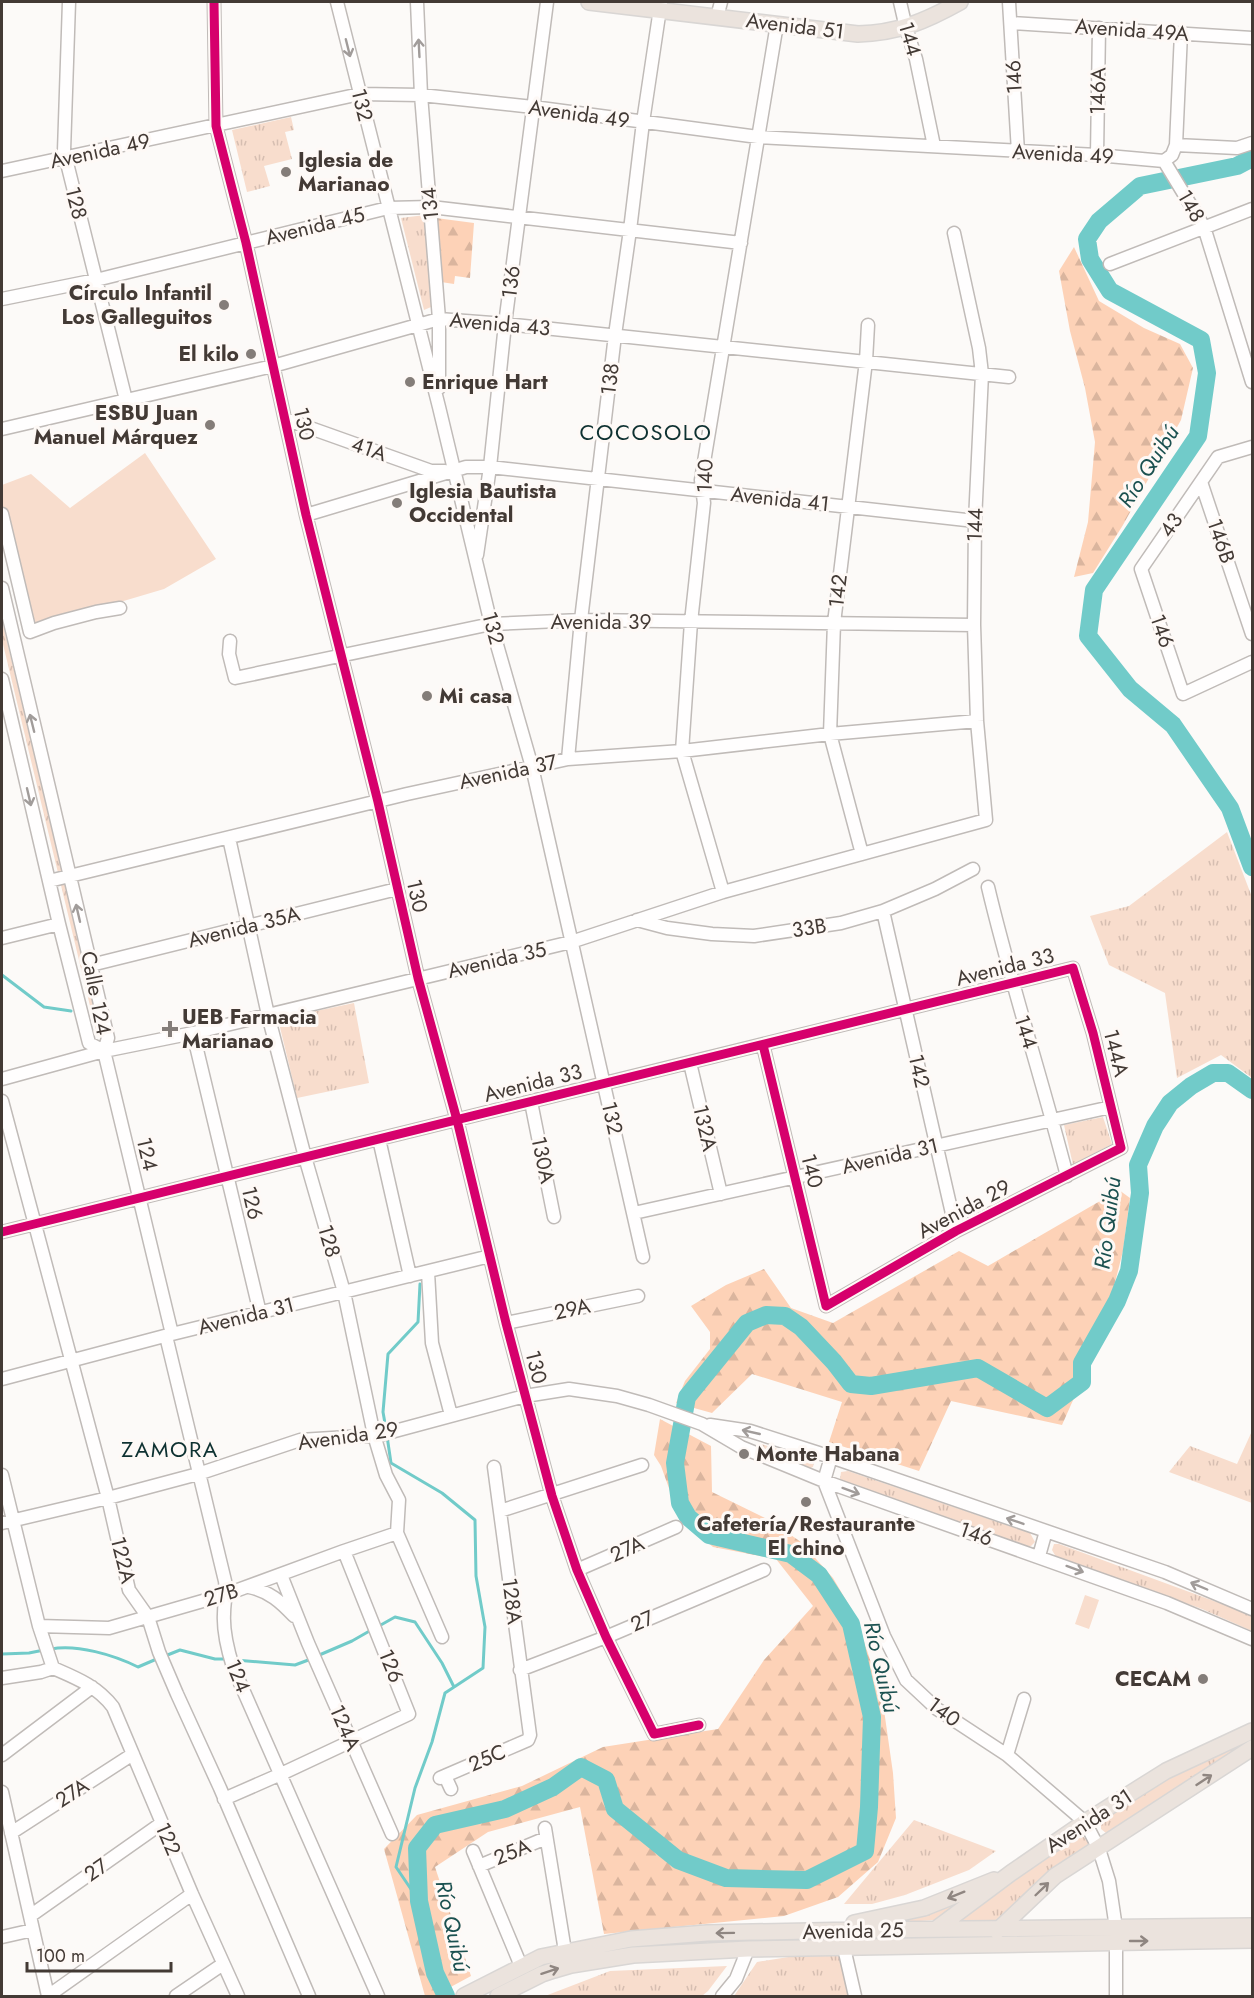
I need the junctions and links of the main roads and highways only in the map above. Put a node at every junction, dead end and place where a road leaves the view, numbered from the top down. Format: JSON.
{"nodes":[{"id":1,"x":589,"y":2,"type":"edge"},
{"id":2,"x":960,"y":2,"type":"edge"},
{"id":3,"x":661,"y":6,"type":"edge"},
{"id":4,"x":1252,"y":1731,"type":"edge"},
{"id":5,"x":1252,"y":1748,"type":"edge"},
{"id":6,"x":1011,"y":1873,"type":"junction"},
{"id":7,"x":1252,"y":1926,"type":"edge"},
{"id":8,"x":936,"y":1929,"type":"junction"},
{"id":9,"x":1000,"y":1929,"type":"junction"},
{"id":10,"x":784,"y":1932,"type":"junction"},
{"id":11,"x":1116,"y":1934,"type":"junction"},
{"id":12,"x":1252,"y":1940,"type":"edge"},
{"id":13,"x":976,"y":1945,"type":"junction"},
{"id":14,"x":467,"y":1995,"type":"edge"},
{"id":15,"x":498,"y":1996,"type":"edge"}],
"edges":[{"from":1,"to":3,"type":"main road","name":"Avenida 51"},
{"from":2,"to":3,"type":"main road","name":"Avenida 51"},
{"from":4,"to":6,"type":"main road","name":"Avenida 31"},
{"from":9,"to":5,"type":"main road","name":"Avenida 31","one_way":true},
{"from":6,"to":8,"type":"main road","name":"Avenida 31"},
{"from":6,"to":10,"type":"main road","one_way":true},
{"from":7,"to":11,"type":"main road","name":"Avenida 25"},
{"from":8,"to":9,"type":"main road","name":"Avenida 25"},
{"from":8,"to":10,"type":"main road","name":"Avenida 25"},
{"from":9,"to":11,"type":"main road","name":"Avenida 25"},
{"from":9,"to":13,"type":"main road","name":"Avenida 31"},
{"from":10,"to":14,"type":"main road","name":"Avenida 25","one_way":true},
{"from":11,"to":12,"type":"main road","name":"Avenida 25","one_way":true},
{"from":11,"to":13,"type":"main road","name":"Avenida 25"},
{"from":15,"to":13,"type":"main road","name":"Avenida 25","one_way":true}]}
